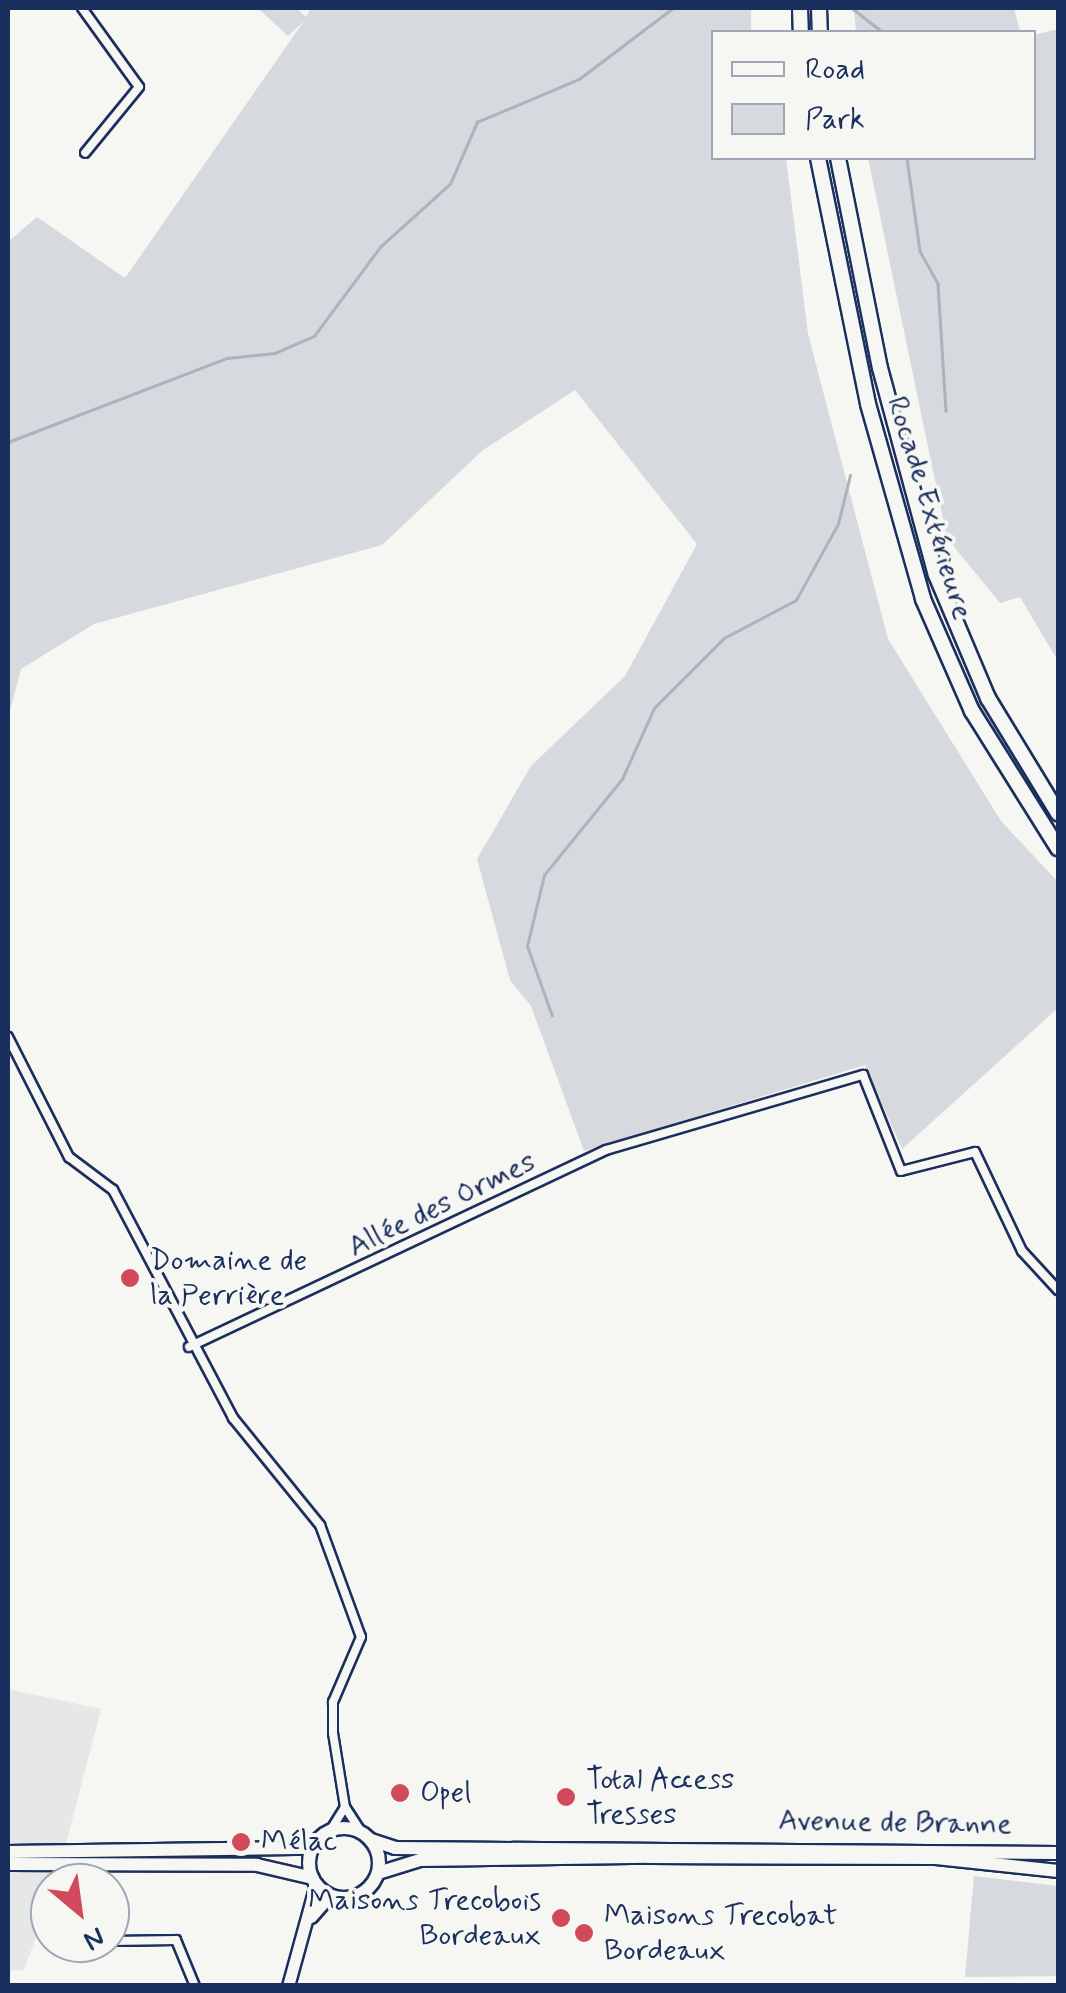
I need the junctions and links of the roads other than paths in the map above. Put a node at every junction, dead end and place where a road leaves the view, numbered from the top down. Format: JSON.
{"nodes":[{"id":1,"x":82,"y":8,"type":"edge"},
{"id":2,"x":85,"y":153,"type":"dead end"},
{"id":3,"x":818,"y":160,"type":"edge"},
{"id":4,"x":838,"y":160,"type":"edge"},
{"id":5,"x":1058,"y":813,"type":"edge"},
{"id":6,"x":1058,"y":848,"type":"edge"},
{"id":7,"x":8,"y":1038,"type":"edge"},
{"id":8,"x":1058,"y":1290,"type":"edge"},
{"id":9,"x":189,"y":1348,"type":"junction"},
{"id":10,"x":345,"y":1807,"type":"junction"},
{"id":11,"x":330,"y":1832,"type":"junction"},
{"id":12,"x":367,"y":1836,"type":"junction"},
{"id":13,"x":313,"y":1848,"type":"junction"},
{"id":14,"x":8,"y":1852,"type":"edge"},
{"id":15,"x":1058,"y":1853,"type":"edge"},
{"id":16,"x":8,"y":1864,"type":"edge"},
{"id":17,"x":1058,"y":1871,"type":"edge"},
{"id":18,"x":378,"y":1874,"type":"junction"},
{"id":19,"x":315,"y":1881,"type":"junction"},
{"id":20,"x":330,"y":1895,"type":"junction"},
{"id":21,"x":308,"y":1920,"type":"junction"},
{"id":22,"x":130,"y":1941,"type":"edge"},
{"id":23,"x":195,"y":1986,"type":"edge"},
{"id":24,"x":288,"y":1986,"type":"edge"}],
"edges":[{"from":1,"to":2,"type":"street"},
{"from":3,"to":6,"type":"highway","name":"Rocade Extérieure"},
{"from":4,"to":5,"type":"highway"},
{"from":7,"to":9,"type":"street"},
{"from":8,"to":9,"type":"street","name":"Allée des Ormes"},
{"from":9,"to":10,"type":"street"},
{"from":10,"to":11,"type":"street"},
{"from":10,"to":12,"type":"street"},
{"from":11,"to":12,"type":"main road"},
{"from":11,"to":13,"type":"main road"},
{"from":12,"to":15,"type":"main road","name":"Avenue de Branne"},
{"from":12,"to":18,"type":"main road"},
{"from":13,"to":14,"type":"main road"},
{"from":13,"to":19,"type":"main road"},
{"from":16,"to":19,"type":"main road"},
{"from":17,"to":18,"type":"main road","name":"Avenue de Branne"},
{"from":18,"to":20,"type":"main road"},
{"from":19,"to":20,"type":"main road"},
{"from":19,"to":21,"type":"street"},
{"from":20,"to":21,"type":"street"},
{"from":21,"to":24,"type":"street"},
{"from":22,"to":23,"type":"street"}]}
